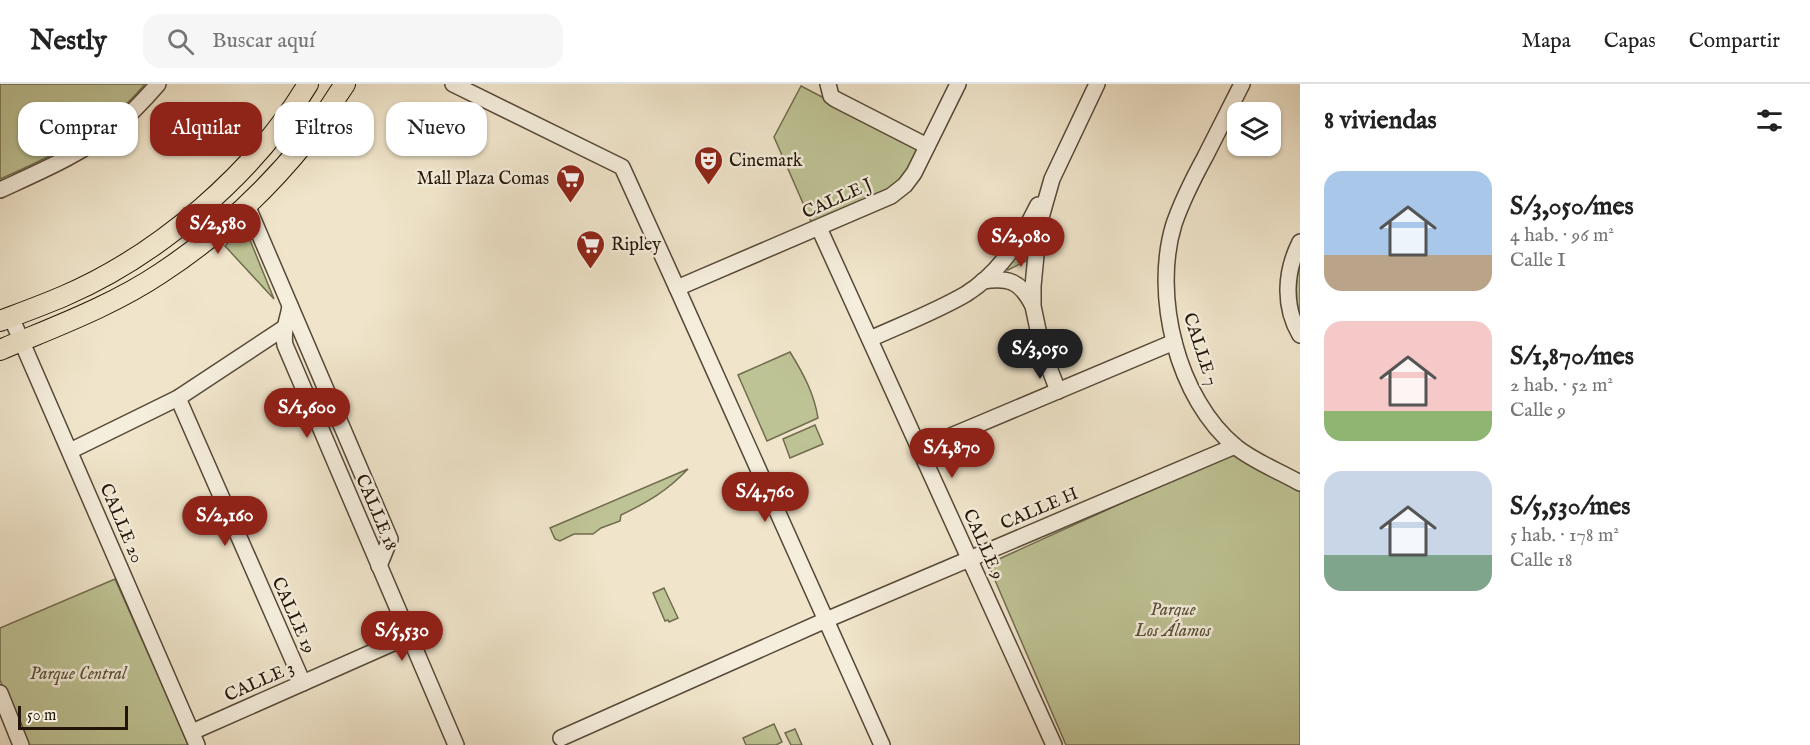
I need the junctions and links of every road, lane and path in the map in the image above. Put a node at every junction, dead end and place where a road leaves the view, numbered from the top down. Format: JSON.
{"nodes":[{"id":1,"x":158,"y":84,"type":"edge"},
{"id":2,"x":309,"y":84,"type":"edge"},
{"id":3,"x":345,"y":84,"type":"edge"},
{"id":4,"x":453,"y":84,"type":"edge"},
{"id":5,"x":828,"y":84,"type":"edge"},
{"id":6,"x":958,"y":84,"type":"edge"},
{"id":7,"x":1097,"y":84,"type":"edge"},
{"id":8,"x":1242,"y":84,"type":"edge"},
{"id":9,"x":927,"y":146,"type":"junction"},
{"id":10,"x":1052,"y":179,"type":"junction"},
{"id":11,"x":0,"y":189,"type":"edge"},
{"id":12,"x":247,"y":205,"type":"junction"},
{"id":13,"x":819,"y":228,"type":"junction"},
{"id":14,"x":1300,"y":242,"type":"edge"},
{"id":15,"x":983,"y":281,"type":"junction"},
{"id":16,"x":677,"y":288,"type":"junction"},
{"id":17,"x":290,"y":306,"type":"junction"},
{"id":18,"x":1034,"y":306,"type":"junction"},
{"id":19,"x":6,"y":319,"type":"edge"},
{"id":20,"x":284,"y":328,"type":"junction"},
{"id":21,"x":1300,"y":334,"type":"edge"},
{"id":22,"x":870,"y":339,"type":"junction"},
{"id":23,"x":22,"y":341,"type":"junction"},
{"id":24,"x":1174,"y":342,"type":"junction"},
{"id":25,"x":0,"y":350,"type":"edge"},
{"id":26,"x":1058,"y":391,"type":"junction"},
{"id":27,"x":178,"y":398,"type":"junction"},
{"id":28,"x":1235,"y":446,"type":"junction"},
{"id":29,"x":920,"y":449,"type":"junction"},
{"id":30,"x":70,"y":451,"type":"junction"},
{"id":31,"x":1300,"y":483,"type":"edge"},
{"id":32,"x":969,"y":559,"type":"junction"},
{"id":33,"x":379,"y":566,"type":"junction"},
{"id":34,"x":826,"y":620,"type":"junction"},
{"id":35,"x":409,"y":636,"type":"junction"},
{"id":36,"x":303,"y":683,"type":"junction"},
{"id":37,"x":0,"y":693,"type":"edge"},
{"id":38,"x":561,"y":738,"type":"dead end"},
{"id":39,"x":194,"y":739,"type":"edge"},
{"id":40,"x":21,"y":745,"type":"edge"},
{"id":41,"x":456,"y":745,"type":"edge"},
{"id":42,"x":882,"y":745,"type":"edge"},
{"id":43,"x":1053,"y":745,"type":"edge"}],
"edges":[{"from":1,"to":11,"type":"street"},
{"from":2,"to":19,"type":"main road"},
{"from":3,"to":12,"type":"main road"},
{"from":4,"to":16,"type":"street"},
{"from":5,"to":9,"type":"street"},
{"from":6,"to":9,"type":"street","name":"CALLE J"},
{"from":7,"to":10,"type":"street"},
{"from":8,"to":24,"type":"street","name":"CALLE 7"},
{"from":9,"to":13,"type":"street","name":"CALLE J"},
{"from":10,"to":15,"type":"street"},
{"from":10,"to":18,"type":"street"},
{"from":12,"to":17,"type":"street","name":"CALLE 18"},
{"from":12,"to":23,"type":"main road"},
{"from":13,"to":16,"type":"street","name":"CALLE J"},
{"from":13,"to":22,"type":"street","name":"CALLE 9"},
{"from":14,"to":21,"type":"street"},
{"from":15,"to":18,"type":"street"},
{"from":15,"to":22,"type":"street"},
{"from":16,"to":34,"type":"street"},
{"from":17,"to":20,"type":"street","name":"CALLE 18"},
{"from":17,"to":33,"type":"street","name":"CALLE 18"},
{"from":18,"to":26,"type":"street"},
{"from":19,"to":23,"type":"street","name":"CALLE 20"},
{"from":20,"to":27,"type":"street"},
{"from":20,"to":33,"type":"street","name":"CALLE 18"},
{"from":22,"to":29,"type":"street","name":"CALLE 9"},
{"from":23,"to":25,"type":"main road"},
{"from":23,"to":30,"type":"street","name":"CALLE 20"},
{"from":24,"to":26,"type":"street"},
{"from":24,"to":28,"type":"street","name":"CALLE 7"},
{"from":26,"to":29,"type":"street"},
{"from":27,"to":30,"type":"street"},
{"from":27,"to":36,"type":"street","name":"CALLE 19"},
{"from":28,"to":31,"type":"street","name":"CALLE 7"},
{"from":28,"to":32,"type":"street","name":"CALLE H"},
{"from":29,"to":32,"type":"street","name":"CALLE 9"},
{"from":30,"to":39,"type":"street","name":"CALLE 20"},
{"from":32,"to":34,"type":"street","name":"CALLE H"},
{"from":32,"to":43,"type":"street","name":"CALLE 9"},
{"from":33,"to":35,"type":"street","name":"CALLE 18"},
{"from":34,"to":38,"type":"street","name":"CALLE H"},
{"from":34,"to":42,"type":"street"},
{"from":35,"to":36,"type":"street","name":"CALLE 3"},
{"from":35,"to":41,"type":"street","name":"CALLE 18"},
{"from":36,"to":39,"type":"street","name":"CALLE 3"},
{"from":37,"to":40,"type":"street"}]}
